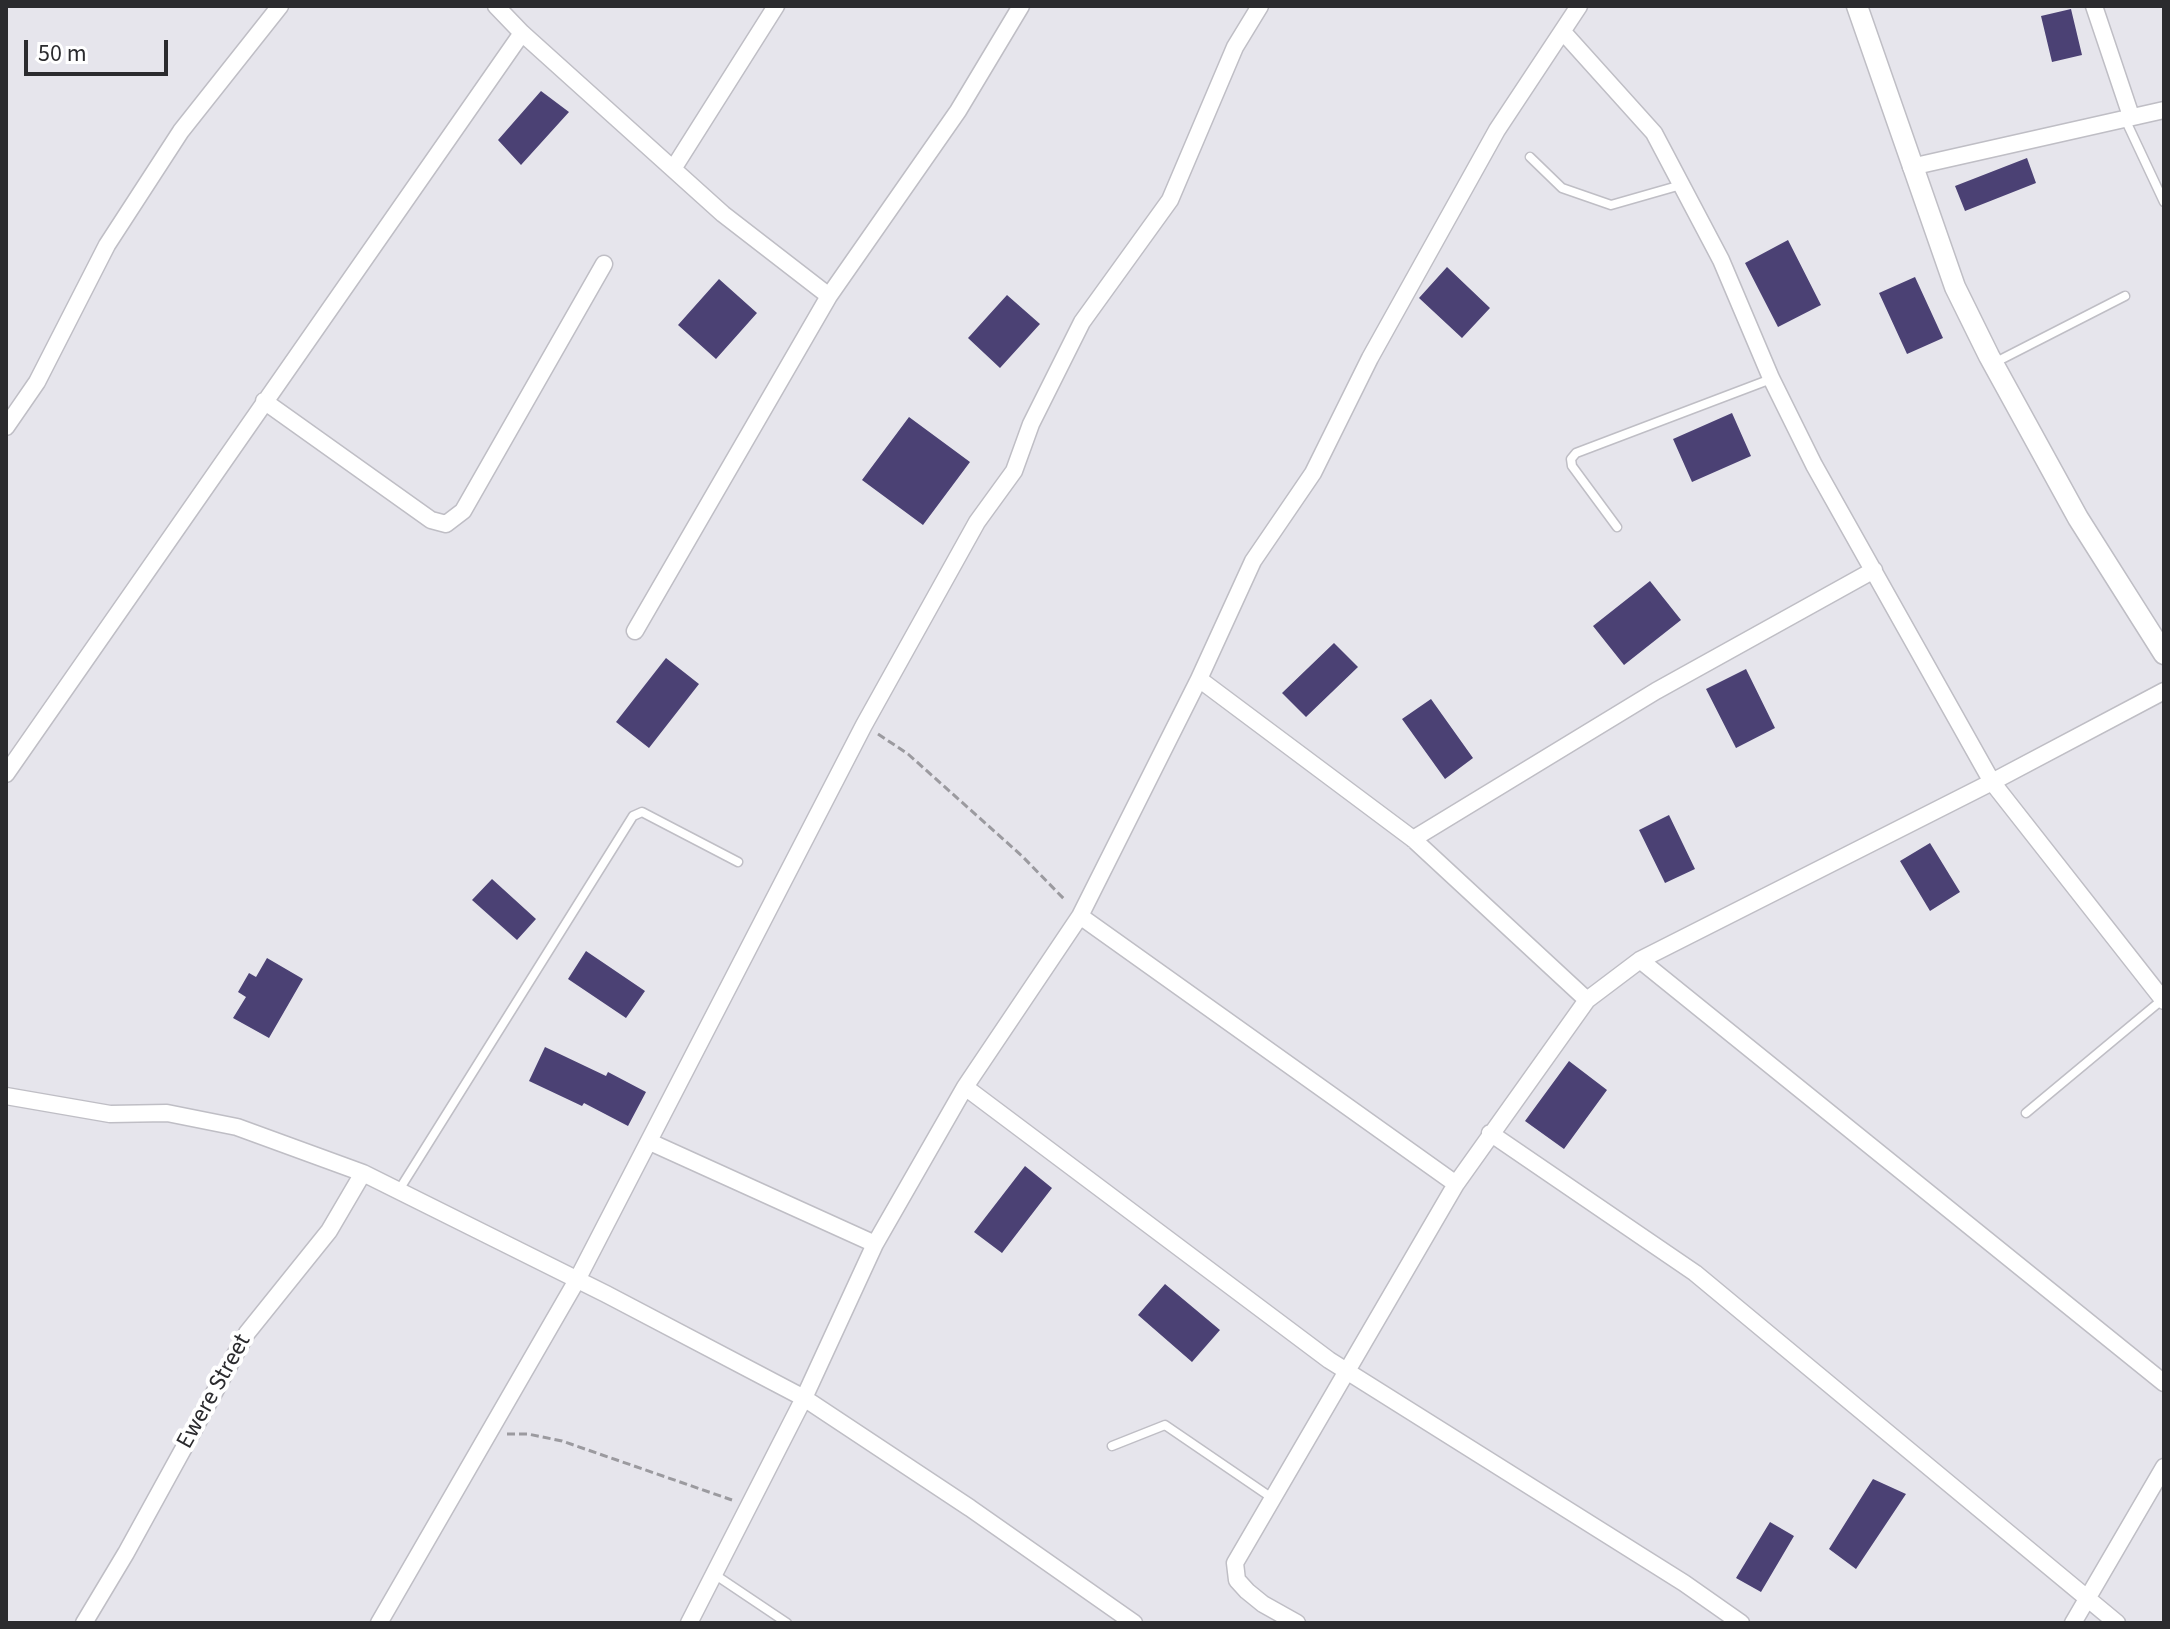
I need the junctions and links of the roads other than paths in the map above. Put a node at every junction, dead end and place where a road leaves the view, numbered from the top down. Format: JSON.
{"nodes":[{"id":1,"x":280,"y":6,"type":"edge"},
{"id":2,"x":496,"y":6,"type":"edge"},
{"id":3,"x":776,"y":6,"type":"edge"},
{"id":4,"x":1021,"y":6,"type":"edge"},
{"id":5,"x":1260,"y":6,"type":"edge"},
{"id":6,"x":1579,"y":6,"type":"edge"},
{"id":7,"x":1857,"y":6,"type":"edge"},
{"id":8,"x":2094,"y":6,"type":"edge"},
{"id":9,"x":522,"y":33,"type":"junction"},
{"id":10,"x":1564,"y":33,"type":"junction"},
{"id":11,"x":2164,"y":110,"type":"edge"},
{"id":12,"x":2128,"y":117,"type":"junction"},
{"id":13,"x":1530,"y":157,"type":"dead end"},
{"id":14,"x":1911,"y":167,"type":"junction"},
{"id":15,"x":673,"y":169,"type":"junction"},
{"id":16,"x":1681,"y":185,"type":"junction"},
{"id":17,"x":2164,"y":202,"type":"edge"},
{"id":18,"x":604,"y":264,"type":"dead end"},
{"id":19,"x":829,"y":296,"type":"junction"},
{"id":20,"x":2125,"y":296,"type":"dead end"},
{"id":21,"x":1993,"y":364,"type":"junction"},
{"id":22,"x":1771,"y":378,"type":"junction"},
{"id":23,"x":264,"y":401,"type":"junction"},
{"id":24,"x":6,"y":427,"type":"edge"},
{"id":25,"x":1617,"y":527,"type":"dead end"},
{"id":26,"x":1874,"y":570,"type":"junction"},
{"id":27,"x":635,"y":631,"type":"dead end"},
{"id":28,"x":2164,"y":654,"type":"edge"},
{"id":29,"x":1199,"y":679,"type":"junction"},
{"id":30,"x":2164,"y":691,"type":"edge"},
{"id":31,"x":6,"y":774,"type":"edge"},
{"id":32,"x":1992,"y":782,"type":"junction"},
{"id":33,"x":1413,"y":839,"type":"junction"},
{"id":34,"x":738,"y":862,"type":"dead end"},
{"id":35,"x":1080,"y":916,"type":"junction"},
{"id":36,"x":1640,"y":960,"type":"junction"},
{"id":37,"x":1587,"y":1000,"type":"junction"},
{"id":38,"x":2163,"y":1000,"type":"edge"},
{"id":39,"x":965,"y":1087,"type":"junction"},
{"id":40,"x":6,"y":1096,"type":"edge"},
{"id":41,"x":2026,"y":1113,"type":"dead end"},
{"id":42,"x":1490,"y":1133,"type":"junction"},
{"id":43,"x":650,"y":1142,"type":"junction"},
{"id":44,"x":363,"y":1173,"type":"junction"},
{"id":45,"x":1456,"y":1184,"type":"junction"},
{"id":46,"x":399,"y":1191,"type":"junction"},
{"id":47,"x":875,"y":1244,"type":"junction"},
{"id":48,"x":577,"y":1280,"type":"junction"},
{"id":49,"x":1346,"y":1370,"type":"junction"},
{"id":50,"x":2164,"y":1383,"type":"edge"},
{"id":51,"x":804,"y":1398,"type":"junction"},
{"id":52,"x":1112,"y":1446,"type":"dead end"},
{"id":53,"x":2164,"y":1467,"type":"edge"},
{"id":54,"x":1272,"y":1498,"type":"junction"},
{"id":55,"x":713,"y":1574,"type":"junction"},
{"id":56,"x":2088,"y":1599,"type":"junction"},
{"id":57,"x":84,"y":1623,"type":"edge"},
{"id":58,"x":379,"y":1623,"type":"edge"},
{"id":59,"x":689,"y":1623,"type":"edge"},
{"id":60,"x":787,"y":1623,"type":"edge"},
{"id":61,"x":1134,"y":1623,"type":"edge"},
{"id":62,"x":1297,"y":1623,"type":"edge"},
{"id":63,"x":1741,"y":1623,"type":"edge"},
{"id":64,"x":2073,"y":1623,"type":"edge"},
{"id":65,"x":2117,"y":1623,"type":"edge"}],
"edges":[{"from":1,"to":24,"type":"street"},
{"from":2,"to":9,"type":"street"},
{"from":3,"to":15,"type":"street"},
{"from":4,"to":19,"type":"street"},
{"from":5,"to":43,"type":"street"},
{"from":6,"to":10,"type":"street"},
{"from":7,"to":14,"type":"street"},
{"from":8,"to":12,"type":"street"},
{"from":9,"to":15,"type":"street"},
{"from":9,"to":23,"type":"street"},
{"from":10,"to":16,"type":"street"},
{"from":10,"to":29,"type":"street"},
{"from":11,"to":12,"type":"street"},
{"from":12,"to":14,"type":"street"},
{"from":12,"to":17,"type":"lane"},
{"from":13,"to":16,"type":"lane"},
{"from":14,"to":21,"type":"street"},
{"from":15,"to":19,"type":"street"},
{"from":16,"to":22,"type":"street"},
{"from":18,"to":23,"type":"street"},
{"from":19,"to":27,"type":"street"},
{"from":20,"to":21,"type":"lane"},
{"from":21,"to":28,"type":"street"},
{"from":22,"to":25,"type":"lane"},
{"from":22,"to":26,"type":"street"},
{"from":23,"to":31,"type":"street"},
{"from":26,"to":32,"type":"street"},
{"from":26,"to":33,"type":"street"},
{"from":29,"to":33,"type":"street"},
{"from":29,"to":35,"type":"street"},
{"from":30,"to":32,"type":"street"},
{"from":32,"to":36,"type":"street"},
{"from":32,"to":38,"type":"street"},
{"from":33,"to":37,"type":"street"},
{"from":34,"to":46,"type":"lane"},
{"from":35,"to":39,"type":"street"},
{"from":35,"to":45,"type":"street"},
{"from":36,"to":37,"type":"street"},
{"from":36,"to":50,"type":"street"},
{"from":37,"to":42,"type":"street"},
{"from":38,"to":41,"type":"lane"},
{"from":39,"to":47,"type":"street"},
{"from":39,"to":49,"type":"street"},
{"from":40,"to":44,"type":"street"},
{"from":42,"to":45,"type":"street"},
{"from":42,"to":56,"type":"street"},
{"from":43,"to":47,"type":"street"},
{"from":43,"to":48,"type":"street"},
{"from":44,"to":46,"type":"street"},
{"from":44,"to":57,"type":"street","name":"Ewere Street"},
{"from":45,"to":49,"type":"street"},
{"from":46,"to":48,"type":"street"},
{"from":47,"to":51,"type":"street"},
{"from":48,"to":51,"type":"street"},
{"from":48,"to":58,"type":"street"},
{"from":49,"to":54,"type":"street"},
{"from":49,"to":63,"type":"street"},
{"from":51,"to":55,"type":"street"},
{"from":51,"to":61,"type":"street"},
{"from":52,"to":54,"type":"lane"},
{"from":53,"to":56,"type":"street"},
{"from":54,"to":62,"type":"street"},
{"from":55,"to":59,"type":"street"},
{"from":55,"to":60,"type":"lane"},
{"from":56,"to":64,"type":"street"},
{"from":56,"to":65,"type":"street"}]}
